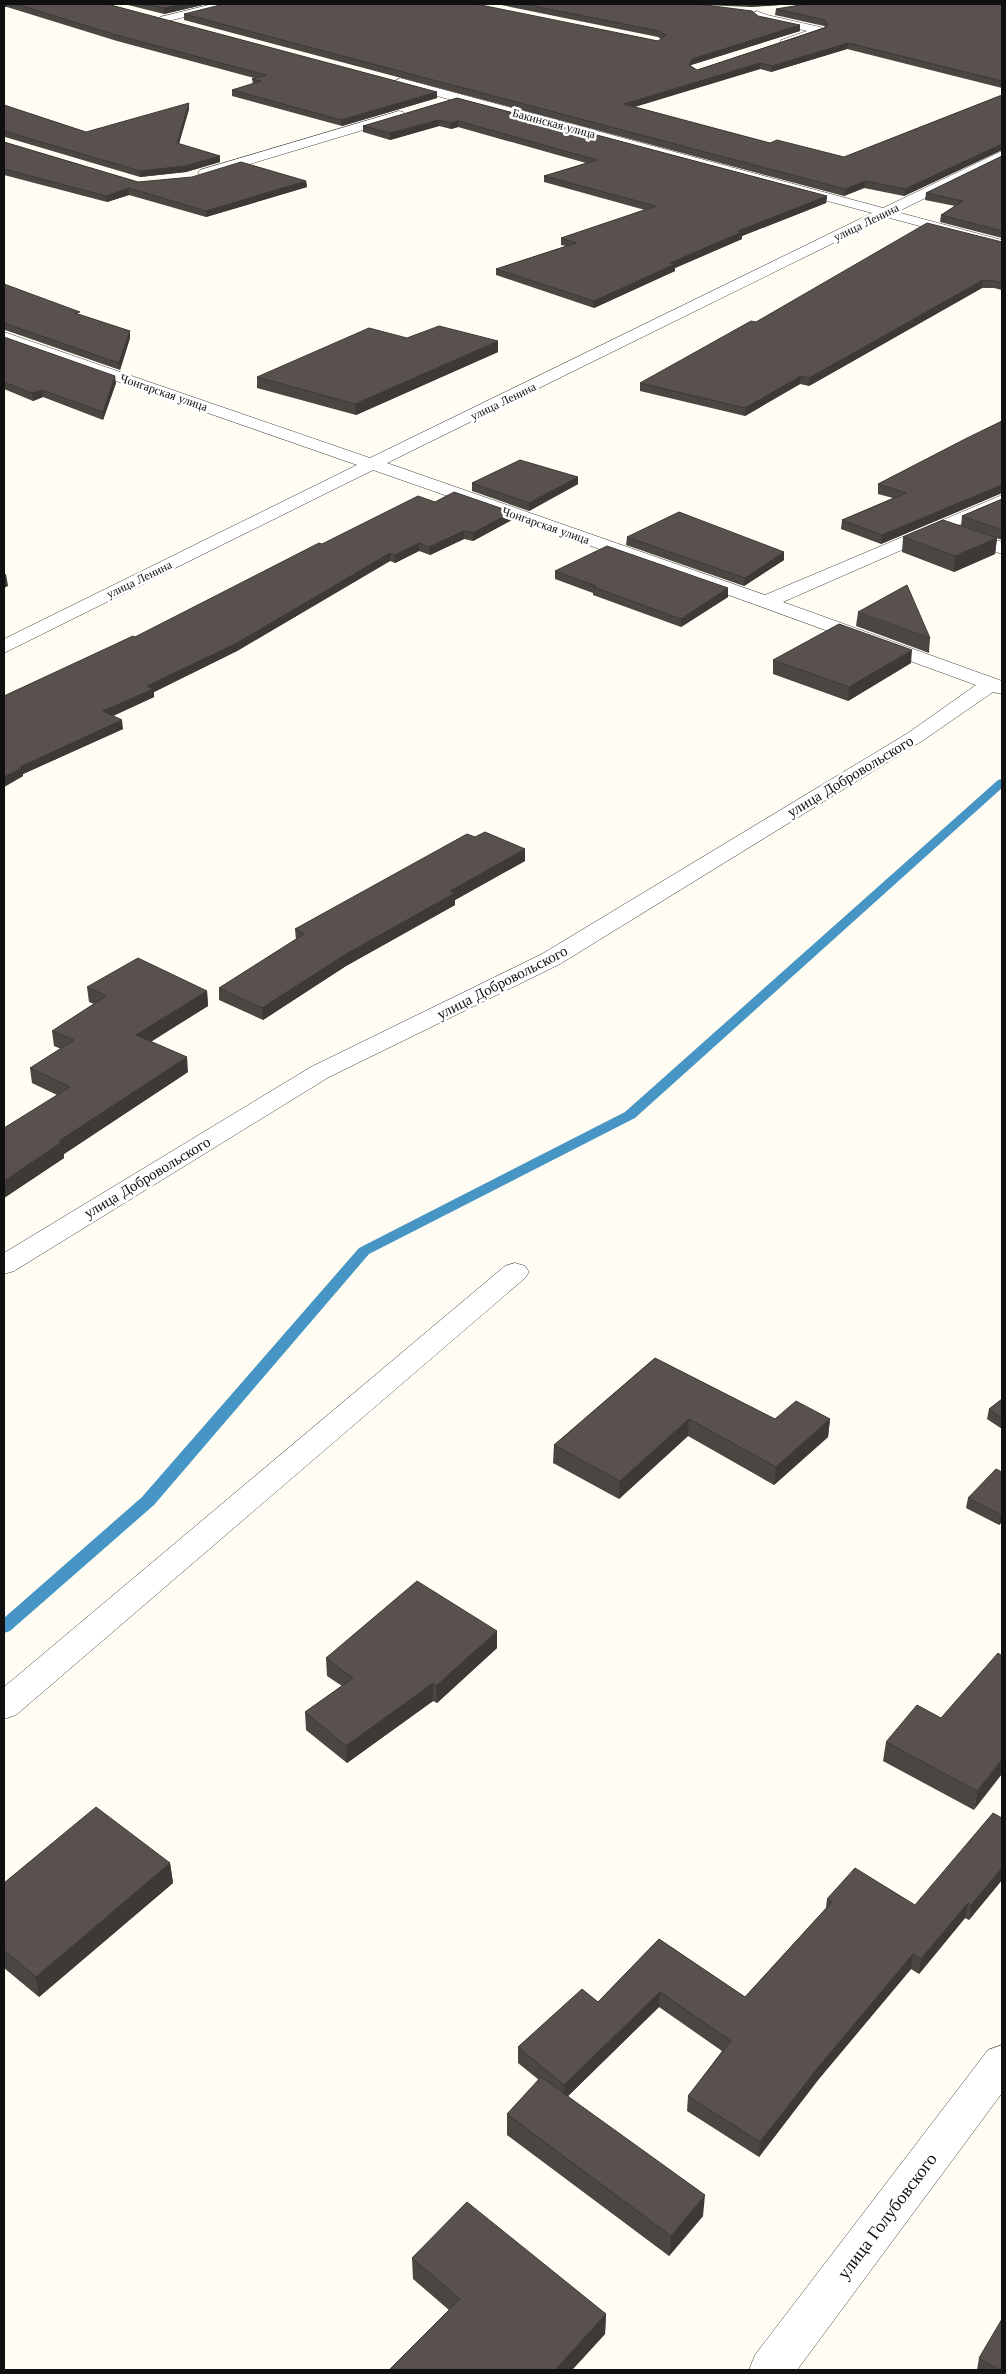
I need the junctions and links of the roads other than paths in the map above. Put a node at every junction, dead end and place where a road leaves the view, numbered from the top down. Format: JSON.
{"nodes":[{"id":1,"x":226,"y":4,"type":"edge"},
{"id":2,"x":786,"y":10,"type":"edge"},
{"id":3,"x":742,"y":12,"type":"edge"},
{"id":4,"x":757,"y":14,"type":"junction"},
{"id":5,"x":148,"y":15,"type":"edge"},
{"id":6,"x":164,"y":20,"type":"junction"},
{"id":7,"x":193,"y":27,"type":"edge"},
{"id":8,"x":776,"y":44,"type":"edge"},
{"id":9,"x":392,"y":80,"type":"edge"},
{"id":10,"x":458,"y":98,"type":"junction"},
{"id":11,"x":430,"y":106,"type":"edge"},
{"id":12,"x":411,"y":112,"type":"edge"},
{"id":13,"x":1002,"y":155,"type":"edge"},
{"id":14,"x":197,"y":176,"type":"edge"},
{"id":15,"x":884,"y":212,"type":"junction"},
{"id":16,"x":1002,"y":244,"type":"edge"},
{"id":17,"x":4,"y":337,"type":"edge"},
{"id":18,"x":373,"y":464,"type":"junction"},
{"id":19,"x":1002,"y":500,"type":"edge"},
{"id":20,"x":940,"y":528,"type":"junction"},
{"id":21,"x":1002,"y":548,"type":"edge"},
{"id":22,"x":766,"y":602,"type":"junction"},
{"id":23,"x":4,"y":647,"type":"edge"},
{"id":24,"x":997,"y":686,"type":"edge"},
{"id":25,"x":4,"y":1265,"type":"edge"},
{"id":26,"x":515,"y":1272,"type":"dead end"},
{"id":27,"x":9,"y":1694,"type":"edge"},
{"id":28,"x":1002,"y":2062,"type":"edge"},
{"id":29,"x":772,"y":2370,"type":"edge"}],
"edges":[{"from":1,"to":6,"type":"street"},
{"from":2,"to":4,"type":"street"},
{"from":3,"to":4,"type":"street"},
{"from":4,"to":8,"type":"street"},
{"from":5,"to":6,"type":"street"},
{"from":6,"to":7,"type":"street"},
{"from":9,"to":10,"type":"street","name":"Бакинская улица"},
{"from":10,"to":11,"type":"street"},
{"from":10,"to":15,"type":"street","name":"Бакинская улица"},
{"from":12,"to":14,"type":"street"},
{"from":13,"to":15,"type":"street","name":"улица Ленина"},
{"from":15,"to":16,"type":"street","name":"Бакинская улица"},
{"from":15,"to":18,"type":"street","name":"улица Ленина"},
{"from":17,"to":18,"type":"street","name":"Чонгарская улица"},
{"from":18,"to":22,"type":"street","name":"Чонгарская улица"},
{"from":18,"to":23,"type":"street","name":"улица Ленина"},
{"from":19,"to":20,"type":"street"},
{"from":20,"to":21,"type":"street"},
{"from":20,"to":22,"type":"street"},
{"from":22,"to":24,"type":"street","name":"Чонгарская улица"},
{"from":24,"to":25,"type":"street","name":"улица Добровольского"},
{"from":26,"to":27,"type":"street"},
{"from":28,"to":29,"type":"street","name":"улица Голубовского"}]}
